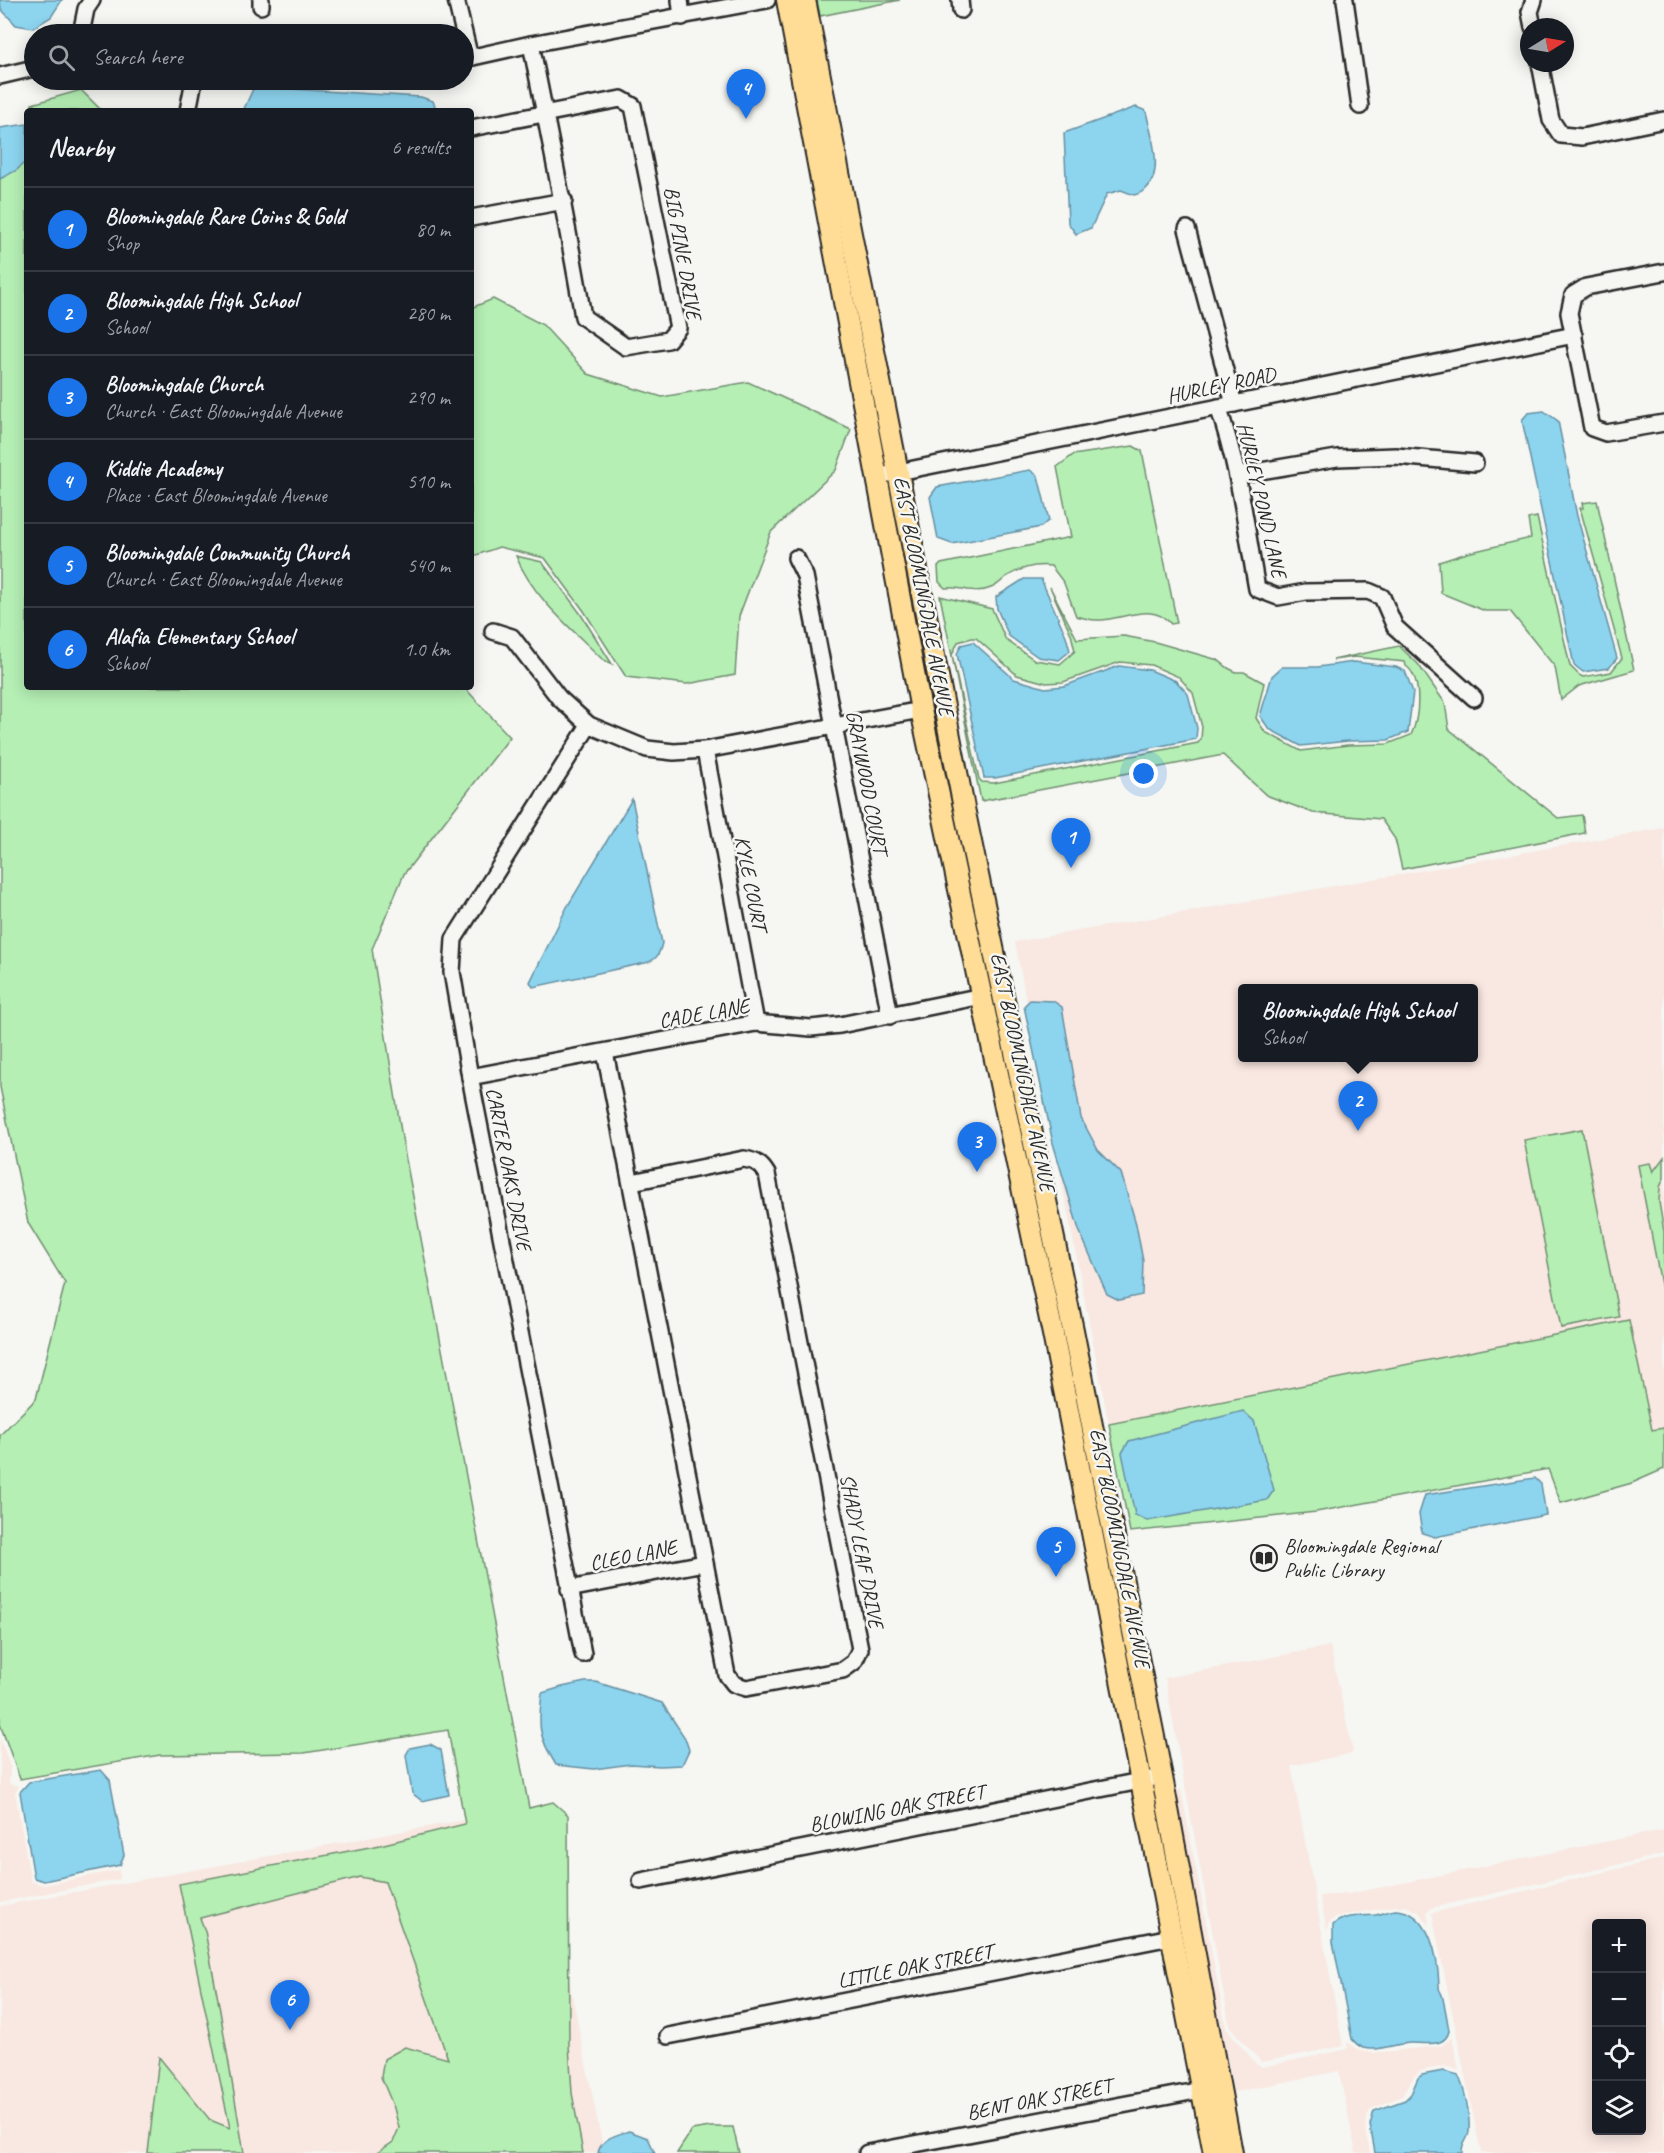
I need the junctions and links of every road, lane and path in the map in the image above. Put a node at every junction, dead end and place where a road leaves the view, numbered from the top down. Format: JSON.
{"nodes":[{"id":1,"x":92,"y":0,"type":"edge"},
{"id":2,"x":456,"y":0,"type":"edge"},
{"id":3,"x":680,"y":0,"type":"edge"},
{"id":4,"x":767,"y":0,"type":"edge"},
{"id":5,"x":788,"y":0,"type":"edge"},
{"id":6,"x":805,"y":0,"type":"edge"},
{"id":7,"x":1345,"y":0,"type":"edge"},
{"id":8,"x":1534,"y":0,"type":"edge"},
{"id":9,"x":682,"y":17,"type":"junction"},
{"id":10,"x":1531,"y":18,"type":"edge"},
{"id":11,"x":83,"y":24,"type":"edge"},
{"id":12,"x":461,"y":24,"type":"edge"},
{"id":13,"x":531,"y":44,"type":"junction"},
{"id":14,"x":474,"y":56,"type":"edge"},
{"id":15,"x":24,"y":70,"type":"edge"},
{"id":16,"x":1542,"y":72,"type":"edge"},
{"id":17,"x":0,"y":76,"type":"edge"},
{"id":18,"x":192,"y":90,"type":"edge"},
{"id":19,"x":1360,"y":106,"type":"dead end"},
{"id":20,"x":189,"y":108,"type":"edge"},
{"id":21,"x":545,"y":114,"type":"junction"},
{"id":22,"x":1664,"y":120,"type":"edge"},
{"id":23,"x":474,"y":127,"type":"edge"},
{"id":24,"x":564,"y":201,"type":"junction"},
{"id":25,"x":474,"y":217,"type":"edge"},
{"id":26,"x":1187,"y":229,"type":"dead end"},
{"id":27,"x":1664,"y":272,"type":"edge"},
{"id":28,"x":1574,"y":335,"type":"junction"},
{"id":29,"x":1234,"y":404,"type":"junction"},
{"id":30,"x":1218,"y":407,"type":"junction"},
{"id":31,"x":1664,"y":423,"type":"edge"},
{"id":32,"x":1475,"y":463,"type":"dead end"},
{"id":33,"x":897,"y":472,"type":"junction"},
{"id":34,"x":1237,"y":475,"type":"junction"},
{"id":35,"x":876,"y":477,"type":"junction"},
{"id":36,"x":796,"y":558,"type":"dead end"},
{"id":37,"x":493,"y":631,"type":"dead end"},
{"id":38,"x":1474,"y":698,"type":"dead end"},
{"id":39,"x":921,"y":710,"type":"junction"},
{"id":40,"x":589,"y":725,"type":"junction"},
{"id":41,"x":836,"y":727,"type":"junction"},
{"id":42,"x":705,"y":750,"type":"junction"},
{"id":43,"x":942,"y":808,"type":"junction"},
{"id":44,"x":965,"y":813,"type":"junction"},
{"id":45,"x":1002,"y":992,"type":"junction"},
{"id":46,"x":982,"y":996,"type":"junction"},
{"id":47,"x":890,"y":1016,"type":"junction"},
{"id":48,"x":756,"y":1023,"type":"junction"},
{"id":49,"x":605,"y":1052,"type":"junction"},
{"id":50,"x":470,"y":1077,"type":"junction"},
{"id":51,"x":632,"y":1182,"type":"junction"},
{"id":52,"x":1073,"y":1330,"type":"junction"},
{"id":53,"x":1053,"y":1334,"type":"junction"},
{"id":54,"x":704,"y":1563,"type":"junction"},
{"id":55,"x":569,"y":1589,"type":"junction"},
{"id":56,"x":583,"y":1654,"type":"dead end"},
{"id":57,"x":1162,"y":1777,"type":"junction"},
{"id":58,"x":1141,"y":1781,"type":"junction"},
{"id":59,"x":640,"y":1881,"type":"dead end"},
{"id":60,"x":1171,"y":1937,"type":"junction"},
{"id":61,"x":668,"y":2036,"type":"dead end"},
{"id":62,"x":1211,"y":2088,"type":"junction"},
{"id":63,"x":867,"y":2153,"type":"edge"},
{"id":64,"x":1214,"y":2153,"type":"edge"},
{"id":65,"x":1232,"y":2153,"type":"edge"}],
"edges":[{"from":1,"to":11,"type":"street"},
{"from":2,"to":12,"type":"street"},
{"from":3,"to":9,"type":"street"},
{"from":4,"to":9,"type":"street"},
{"from":5,"to":35,"type":"main road","name":"EAST BLOOMINGDALE AVENUE"},
{"from":6,"to":33,"type":"main road","name":"EAST BLOOMINGDALE AVENUE"},
{"from":7,"to":19,"type":"street"},
{"from":8,"to":10,"type":"street"},
{"from":9,"to":13,"type":"street"},
{"from":13,"to":14,"type":"street"},
{"from":13,"to":21,"type":"street","name":"BIG PINE DRIVE"},
{"from":15,"to":17,"type":"street"},
{"from":16,"to":22,"type":"street"},
{"from":18,"to":20,"type":"street"},
{"from":21,"to":23,"type":"street","name":"BIG PINE DRIVE"},
{"from":21,"to":24,"type":"street","name":"BIG PINE DRIVE"},
{"from":21,"to":24,"type":"street","name":"BIG PINE DRIVE"},
{"from":24,"to":25,"type":"street"},
{"from":26,"to":29,"type":"street"},
{"from":27,"to":28,"type":"street"},
{"from":28,"to":29,"type":"street","name":"HURLEY ROAD"},
{"from":28,"to":31,"type":"street"},
{"from":29,"to":30,"type":"street","name":"HURLEY ROAD"},
{"from":30,"to":33,"type":"street","name":"HURLEY ROAD"},
{"from":30,"to":34,"type":"street","name":"HURLEY POND LANE"},
{"from":32,"to":34,"type":"street"},
{"from":33,"to":35,"type":"street","name":"HURLEY ROAD"},
{"from":33,"to":44,"type":"main road","name":"EAST BLOOMINGDALE AVENUE"},
{"from":34,"to":38,"type":"street","name":"HURLEY POND LANE"},
{"from":35,"to":39,"type":"main road","name":"EAST BLOOMINGDALE AVENUE"},
{"from":36,"to":41,"type":"street","name":"GRAYWOOD COURT"},
{"from":37,"to":40,"type":"street"},
{"from":39,"to":41,"type":"street"},
{"from":39,"to":43,"type":"main road","name":"EAST BLOOMINGDALE AVENUE"},
{"from":40,"to":42,"type":"street"},
{"from":40,"to":50,"type":"street","name":"CARTER OAKS DRIVE"},
{"from":41,"to":42,"type":"street"},
{"from":41,"to":47,"type":"street","name":"GRAYWOOD COURT"},
{"from":42,"to":48,"type":"street","name":"KYLE COURT"},
{"from":43,"to":44,"type":"main road"},
{"from":43,"to":46,"type":"main road","name":"EAST BLOOMINGDALE AVENUE"},
{"from":44,"to":45,"type":"main road","name":"EAST BLOOMINGDALE AVENUE"},
{"from":45,"to":46,"type":"main road"},
{"from":45,"to":52,"type":"main road","name":"EAST BLOOMINGDALE AVENUE"},
{"from":46,"to":47,"type":"street","name":"CADE LANE"},
{"from":46,"to":53,"type":"main road","name":"EAST BLOOMINGDALE AVENUE"},
{"from":47,"to":48,"type":"street","name":"CADE LANE"},
{"from":48,"to":49,"type":"street","name":"CADE LANE"},
{"from":49,"to":50,"type":"street","name":"CADE LANE"},
{"from":49,"to":51,"type":"street","name":"SHADY LEAF DRIVE"},
{"from":50,"to":55,"type":"street","name":"CARTER OAKS DRIVE"},
{"from":51,"to":54,"type":"street","name":"SHADY LEAF DRIVE"},
{"from":51,"to":54,"type":"street","name":"SHADY LEAF DRIVE"},
{"from":52,"to":53,"type":"main road"},
{"from":52,"to":57,"type":"main road","name":"EAST BLOOMINGDALE AVENUE"},
{"from":53,"to":58,"type":"main road","name":"EAST BLOOMINGDALE AVENUE"},
{"from":54,"to":55,"type":"street","name":"CLEO LANE"},
{"from":55,"to":56,"type":"street","name":"CARTER OAKS DRIVE"},
{"from":57,"to":58,"type":"street","name":"BLOWING OAK STREET"},
{"from":57,"to":62,"type":"main road","name":"EAST BLOOMINGDALE AVENUE"},
{"from":58,"to":59,"type":"street","name":"BLOWING OAK STREET"},
{"from":58,"to":60,"type":"main road","name":"EAST BLOOMINGDALE AVENUE"},
{"from":60,"to":61,"type":"street","name":"LITTLE OAK STREET"},
{"from":60,"to":62,"type":"main road","name":"EAST BLOOMINGDALE AVENUE"},
{"from":62,"to":63,"type":"street","name":"BENT OAK STREET"},
{"from":62,"to":64,"type":"main road","name":"EAST BLOOMINGDALE AVENUE"},
{"from":62,"to":65,"type":"main road","name":"EAST BLOOMINGDALE AVENUE"}]}
